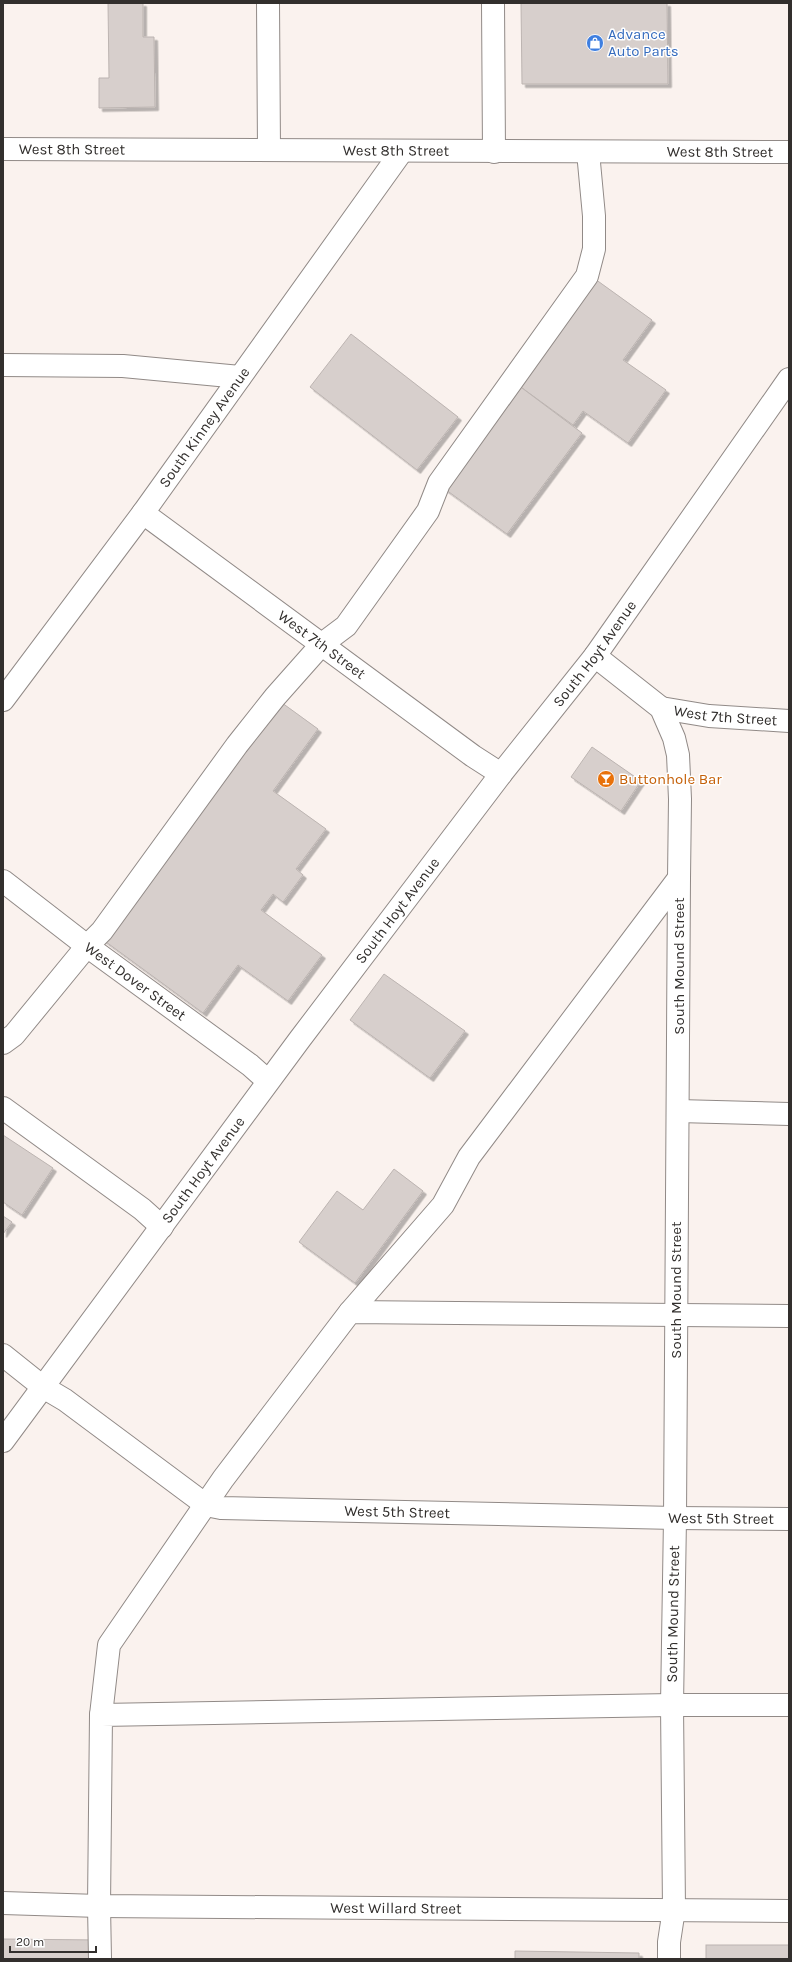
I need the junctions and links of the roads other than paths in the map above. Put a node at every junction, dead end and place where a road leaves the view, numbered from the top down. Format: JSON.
{"nodes":[{"id":1,"x":268,"y":3,"type":"edge"},
{"id":2,"x":494,"y":3,"type":"edge"},
{"id":3,"x":3,"y":149,"type":"edge"},
{"id":4,"x":269,"y":150,"type":"junction"},
{"id":5,"x":402,"y":151,"type":"junction"},
{"id":6,"x":494,"y":152,"type":"junction"},
{"id":7,"x":588,"y":152,"type":"junction"},
{"id":8,"x":789,"y":152,"type":"edge"},
{"id":9,"x":3,"y":365,"type":"edge"},
{"id":10,"x":240,"y":377,"type":"junction"},
{"id":11,"x":785,"y":390,"type":"edge"},
{"id":12,"x":143,"y":513,"type":"junction"},
{"id":13,"x":322,"y":644,"type":"junction"},
{"id":14,"x":595,"y":656,"type":"junction"},
{"id":15,"x":3,"y":700,"type":"edge"},
{"id":16,"x":661,"y":708,"type":"junction"},
{"id":17,"x":789,"y":721,"type":"edge"},
{"id":18,"x":501,"y":774,"type":"junction"},
{"id":19,"x":679,"y":878,"type":"junction"},
{"id":20,"x":3,"y":881,"type":"edge"},
{"id":21,"x":87,"y":946,"type":"junction"},
{"id":22,"x":3,"y":1043,"type":"edge"},
{"id":23,"x":268,"y":1081,"type":"junction"},
{"id":24,"x":3,"y":1108,"type":"edge"},
{"id":25,"x":678,"y":1111,"type":"junction"},
{"id":26,"x":789,"y":1114,"type":"edge"},
{"id":27,"x":162,"y":1227,"type":"junction"},
{"id":28,"x":350,"y":1312,"type":"junction"},
{"id":29,"x":676,"y":1316,"type":"junction"},
{"id":30,"x":789,"y":1316,"type":"edge"},
{"id":31,"x":3,"y":1355,"type":"edge"},
{"id":32,"x":43,"y":1387,"type":"junction"},
{"id":33,"x":3,"y":1441,"type":"edge"},
{"id":34,"x":206,"y":1505,"type":"junction"},
{"id":35,"x":675,"y":1518,"type":"junction"},
{"id":36,"x":789,"y":1519,"type":"edge"},
{"id":37,"x":672,"y":1705,"type":"junction"},
{"id":38,"x":789,"y":1705,"type":"edge"},
{"id":39,"x":101,"y":1715,"type":"junction"},
{"id":40,"x":3,"y":1903,"type":"edge"},
{"id":41,"x":99,"y":1906,"type":"junction"},
{"id":42,"x":674,"y":1909,"type":"junction"},
{"id":43,"x":789,"y":1911,"type":"edge"},
{"id":44,"x":100,"y":1959,"type":"edge"},
{"id":45,"x":669,"y":1959,"type":"edge"}],
"edges":[{"from":1,"to":4,"type":"street"},
{"from":2,"to":6,"type":"street"},
{"from":3,"to":4,"type":"street","name":"West 8th Street"},
{"from":4,"to":5,"type":"street","name":"West 8th Street"},
{"from":5,"to":6,"type":"street","name":"West 8th Street"},
{"from":5,"to":10,"type":"street","name":"South Kinney Avenue"},
{"from":6,"to":7,"type":"street","name":"West 8th Street"},
{"from":7,"to":8,"type":"street","name":"West 8th Street"},
{"from":7,"to":13,"type":"street"},
{"from":9,"to":10,"type":"street"},
{"from":10,"to":12,"type":"street","name":"South Kinney Avenue"},
{"from":11,"to":14,"type":"street","name":"South Hoyt Avenue"},
{"from":12,"to":13,"type":"street","name":"West 7th Street"},
{"from":12,"to":15,"type":"street","name":"South Kinney Avenue"},
{"from":13,"to":18,"type":"street","name":"West 7th Street"},
{"from":13,"to":21,"type":"street"},
{"from":14,"to":16,"type":"street","name":"South Mound Street"},
{"from":14,"to":18,"type":"street","name":"South Hoyt Avenue"},
{"from":16,"to":17,"type":"street","name":"West 7th Street"},
{"from":16,"to":19,"type":"street","name":"South Mound Street"},
{"from":18,"to":23,"type":"street","name":"South Hoyt Avenue"},
{"from":19,"to":25,"type":"street","name":"South Mound Street"},
{"from":19,"to":28,"type":"street"},
{"from":20,"to":21,"type":"street","name":"West Dover Street"},
{"from":21,"to":22,"type":"street"},
{"from":21,"to":23,"type":"street","name":"West Dover Street"},
{"from":23,"to":27,"type":"street","name":"South Hoyt Avenue"},
{"from":24,"to":27,"type":"street"},
{"from":25,"to":26,"type":"street"},
{"from":25,"to":29,"type":"street","name":"South Mound Street"},
{"from":27,"to":32,"type":"street","name":"South Hoyt Avenue"},
{"from":28,"to":29,"type":"street"},
{"from":28,"to":34,"type":"street"},
{"from":29,"to":30,"type":"street"},
{"from":29,"to":35,"type":"street","name":"South Mound Street"},
{"from":31,"to":32,"type":"street","name":"West 5th Street"},
{"from":32,"to":33,"type":"street","name":"South Hoyt Avenue"},
{"from":32,"to":34,"type":"street","name":"West 5th Street"},
{"from":34,"to":35,"type":"street","name":"West 5th Street"},
{"from":34,"to":39,"type":"street"},
{"from":35,"to":36,"type":"street","name":"West 5th Street"},
{"from":35,"to":37,"type":"street","name":"South Mound Street"},
{"from":37,"to":38,"type":"street"},
{"from":37,"to":39,"type":"street"},
{"from":37,"to":42,"type":"street","name":"South Mound Street"},
{"from":39,"to":41,"type":"street"},
{"from":40,"to":41,"type":"street","name":"West Willard Street"},
{"from":41,"to":42,"type":"street","name":"West Willard Street"},
{"from":41,"to":44,"type":"street"},
{"from":42,"to":43,"type":"street","name":"West Willard Street"},
{"from":42,"to":45,"type":"street","name":"South Mound Street"}]}
